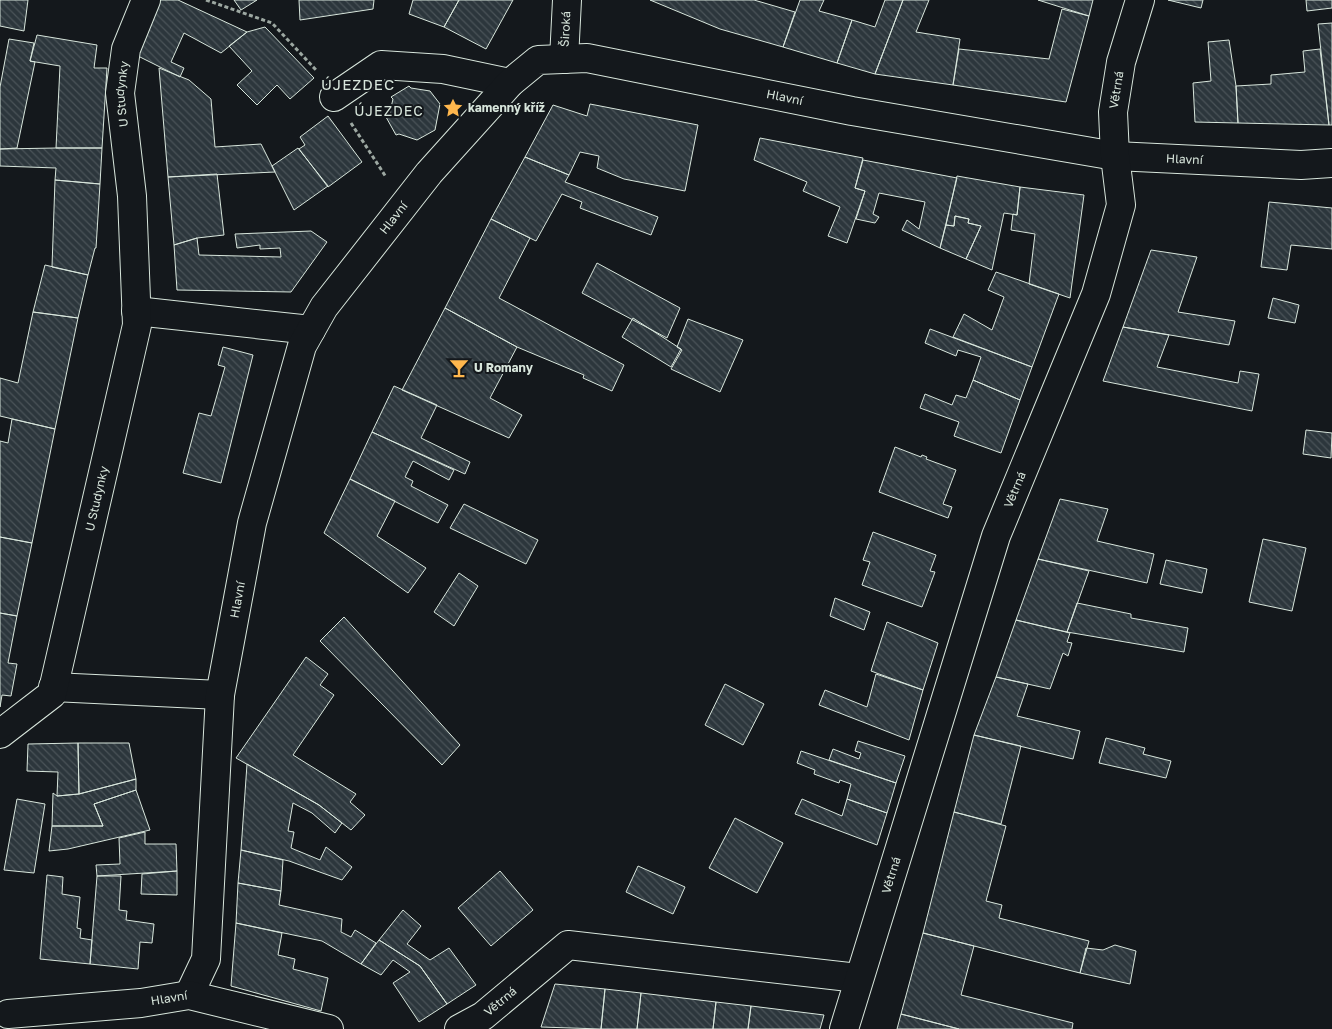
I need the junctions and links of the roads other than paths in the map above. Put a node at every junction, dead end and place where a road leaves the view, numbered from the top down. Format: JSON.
{"nodes":[{"id":1,"x":146,"y":0,"type":"edge"},
{"id":2,"x":567,"y":0,"type":"edge"},
{"id":3,"x":1140,"y":0,"type":"edge"},
{"id":4,"x":564,"y":59,"type":"junction"},
{"id":5,"x":510,"y":83,"type":"junction"},
{"id":6,"x":334,"y":97,"type":"dead end"},
{"id":7,"x":1115,"y":156,"type":"junction"},
{"id":8,"x":1332,"y":163,"type":"edge"},
{"id":9,"x":136,"y":311,"type":"junction"},
{"id":10,"x":311,"y":330,"type":"junction"},
{"id":11,"x":53,"y":686,"type":"junction"},
{"id":12,"x":220,"y":695,"type":"junction"},
{"id":13,"x":0,"y":734,"type":"edge"},
{"id":14,"x":858,"y":978,"type":"junction"},
{"id":15,"x":189,"y":995,"type":"junction"},
{"id":16,"x":6,"y":1016,"type":"edge"},
{"id":17,"x":329,"y":1029,"type":"edge"},
{"id":18,"x":459,"y":1029,"type":"edge"},
{"id":19,"x":844,"y":1029,"type":"edge"}],
"edges":[{"from":1,"to":9,"type":"street","name":"U Studynky"},
{"from":2,"to":4,"type":"street","name":"Široká"},
{"from":3,"to":7,"type":"street","name":"Větrná"},
{"from":4,"to":5,"type":"street","name":"Hlavní"},
{"from":4,"to":7,"type":"street","name":"Hlavní"},
{"from":5,"to":6,"type":"street"},
{"from":5,"to":10,"type":"street","name":"Hlavní"},
{"from":7,"to":8,"type":"street","name":"Hlavní"},
{"from":7,"to":14,"type":"street","name":"Větrná"},
{"from":9,"to":10,"type":"street"},
{"from":9,"to":11,"type":"street","name":"U Studynky"},
{"from":10,"to":12,"type":"street","name":"Hlavní"},
{"from":11,"to":12,"type":"street"},
{"from":11,"to":13,"type":"street","name":"U Studynky"},
{"from":12,"to":15,"type":"street","name":"Hlavní"},
{"from":14,"to":18,"type":"street","name":"Větrná"},
{"from":14,"to":19,"type":"street","name":"Větrná"},
{"from":15,"to":16,"type":"street","name":"Hlavní"},
{"from":15,"to":17,"type":"street"}]}
